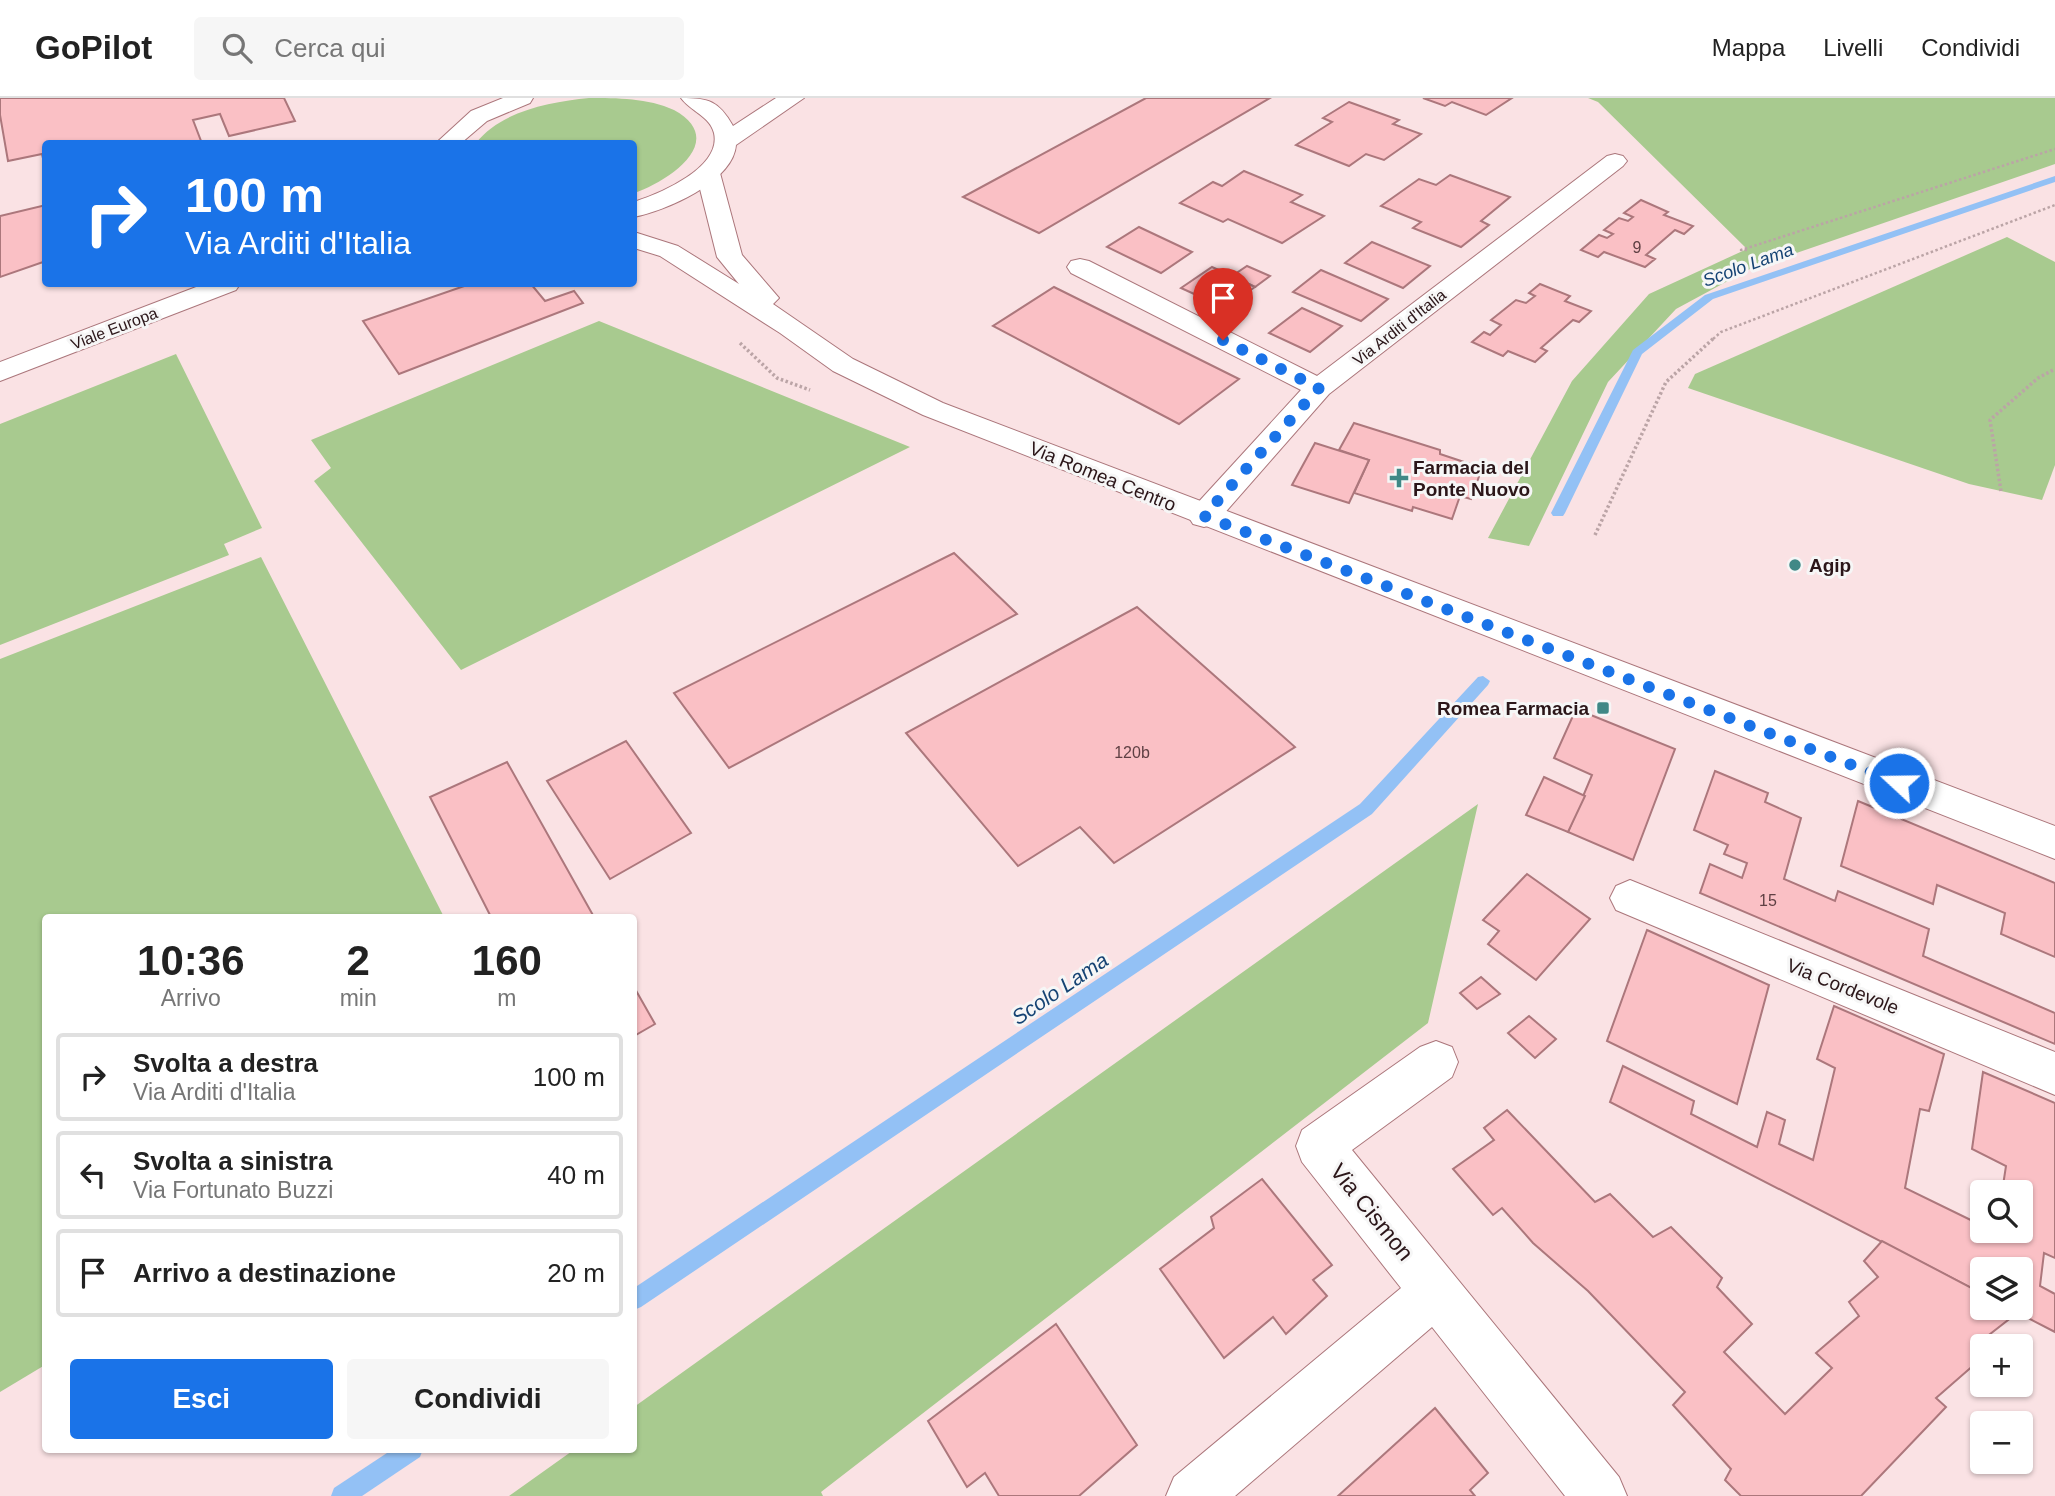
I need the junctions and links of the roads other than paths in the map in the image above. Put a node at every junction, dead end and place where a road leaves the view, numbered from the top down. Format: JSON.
{"nodes":[{"id":1,"x":522,"y":98,"type":"edge"},
{"id":2,"x":692,"y":98,"type":"edge"},
{"id":3,"x":793,"y":98,"type":"edge"},
{"id":4,"x":457,"y":110,"type":"dead end"},
{"id":5,"x":450,"y":139,"type":"edge"},
{"id":6,"x":727,"y":141,"type":"junction"},
{"id":7,"x":1615,"y":161,"type":"dead end"},
{"id":8,"x":708,"y":173,"type":"junction"},
{"id":9,"x":637,"y":209,"type":"edge"},
{"id":10,"x":637,"y":241,"type":"edge"},
{"id":11,"x":1080,"y":267,"type":"dead end"},
{"id":12,"x":220,"y":287,"type":"edge"},
{"id":13,"x":790,"y":327,"type":"junction"},
{"id":14,"x":0,"y":372,"type":"edge"},
{"id":15,"x":1319,"y":388,"type":"junction"},
{"id":16,"x":1204,"y":516,"type":"junction"},
{"id":17,"x":2055,"y":843,"type":"edge"},
{"id":18,"x":1630,"y":898,"type":"dead end"},
{"id":19,"x":1436,"y":1062,"type":"dead end"},
{"id":20,"x":2055,"y":1074,"type":"edge"},
{"id":21,"x":1436,"y":1291,"type":"junction"},
{"id":22,"x":1193,"y":1496,"type":"edge"},
{"id":23,"x":1600,"y":1496,"type":"edge"}],
"edges":[{"from":1,"to":5,"type":"street"},
{"from":2,"to":6,"type":"street"},
{"from":3,"to":6,"type":"street"},
{"from":4,"to":5,"type":"street"},
{"from":6,"to":8,"type":"street"},
{"from":7,"to":15,"type":"street","name":"Via Arditi d'Italia"},
{"from":8,"to":9,"type":"street"},
{"from":8,"to":13,"type":"street","name":"Via Romea Centro"},
{"from":10,"to":13,"type":"street","name":"Via Romea Centro"},
{"from":11,"to":15,"type":"street"},
{"from":12,"to":14,"type":"street","name":"Viale Europa"},
{"from":13,"to":16,"type":"street","name":"Via Romea Centro"},
{"from":15,"to":16,"type":"street","name":"Via Arditi d'Italia"},
{"from":16,"to":17,"type":"street","name":"Via Romea Centro"},
{"from":18,"to":20,"type":"street","name":"Via Cordevole"},
{"from":19,"to":21,"type":"street","name":"Via Cismon"},
{"from":21,"to":22,"type":"street"},
{"from":21,"to":23,"type":"street","name":"Via Cismon"}]}
